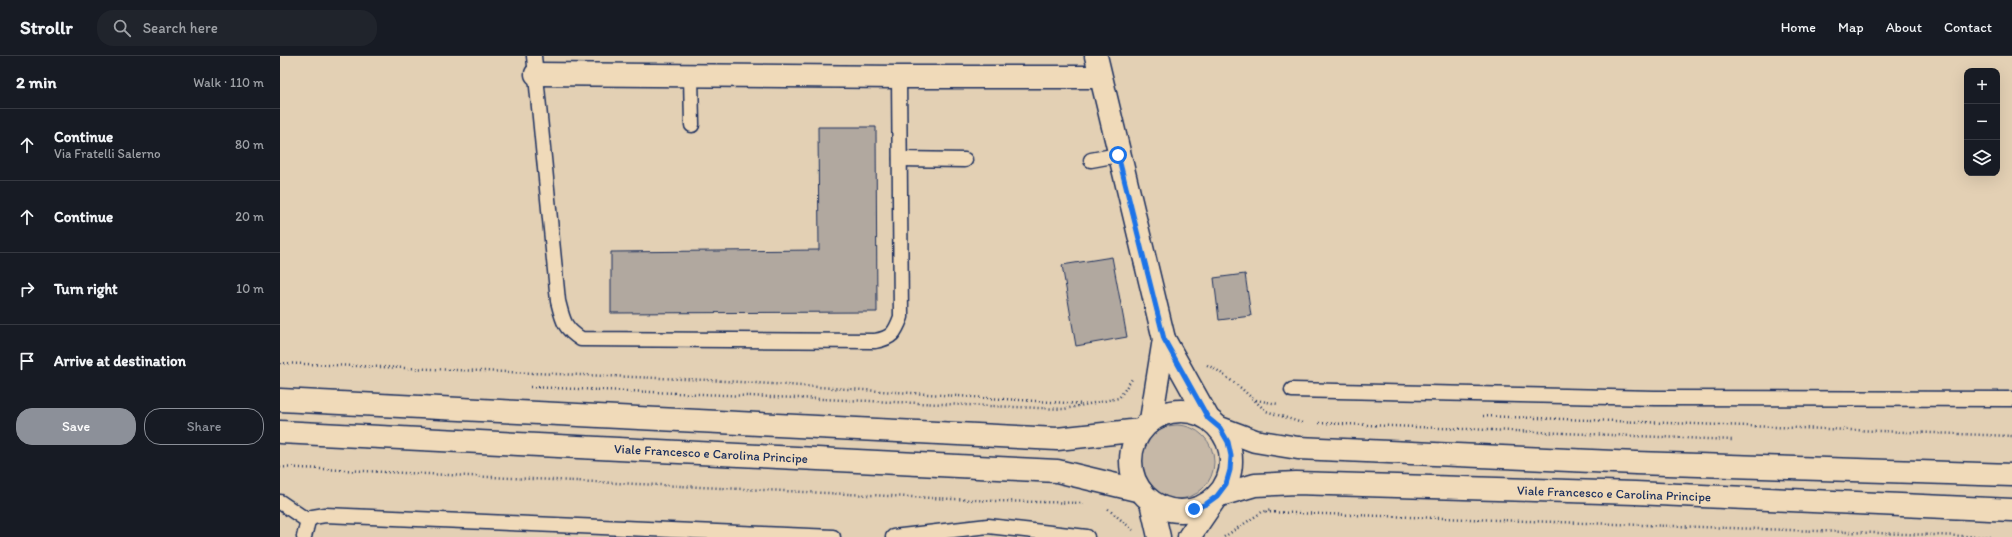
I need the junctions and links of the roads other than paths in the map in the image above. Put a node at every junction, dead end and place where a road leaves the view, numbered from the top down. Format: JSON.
{"nodes":[{"id":1,"x":535,"y":65,"type":"edge"},
{"id":2,"x":1098,"y":66,"type":"edge"},
{"id":3,"x":691,"y":75,"type":"junction"},
{"id":4,"x":899,"y":77,"type":"junction"},
{"id":5,"x":692,"y":125,"type":"dead end"},
{"id":6,"x":1118,"y":155,"type":"junction"},
{"id":7,"x":900,"y":159,"type":"junction"},
{"id":8,"x":965,"y":160,"type":"dead end"},
{"id":9,"x":1091,"y":160,"type":"dead end"},
{"id":10,"x":1164,"y":339,"type":"junction"},
{"id":11,"x":1292,"y":390,"type":"dead end"},
{"id":12,"x":2012,"y":399,"type":"edge"},
{"id":13,"x":280,"y":400,"type":"edge"},
{"id":14,"x":1214,"y":423,"type":"junction"},
{"id":15,"x":1146,"y":425,"type":"junction"},
{"id":16,"x":280,"y":432,"type":"edge"},
{"id":17,"x":2012,"y":475,"type":"edge"},
{"id":18,"x":1146,"y":496,"type":"junction"},
{"id":19,"x":1217,"y":496,"type":"junction"},
{"id":20,"x":280,"y":502,"type":"edge"},
{"id":21,"x":2012,"y":510,"type":"edge"},
{"id":22,"x":308,"y":520,"type":"junction"},
{"id":23,"x":304,"y":537,"type":"edge"},
{"id":24,"x":833,"y":537,"type":"edge"},
{"id":25,"x":893,"y":537,"type":"edge"},
{"id":26,"x":1087,"y":537,"type":"edge"},
{"id":27,"x":1159,"y":537,"type":"edge"},
{"id":28,"x":1189,"y":537,"type":"edge"}],
"edges":[{"from":1,"to":3,"type":"street"},
{"from":1,"to":7,"type":"lane"},
{"from":2,"to":4,"type":"street"},
{"from":2,"to":6,"type":"street"},
{"from":3,"to":4,"type":"street"},
{"from":3,"to":5,"type":"lane"},
{"from":4,"to":7,"type":"lane"},
{"from":6,"to":9,"type":"lane"},
{"from":6,"to":10,"type":"street"},
{"from":7,"to":8,"type":"lane"},
{"from":10,"to":14,"type":"street","name":"Viale Francesco e Carolina Principe"},
{"from":10,"to":15,"type":"street"},
{"from":11,"to":12,"type":"lane"},
{"from":13,"to":15,"type":"street"},
{"from":14,"to":15,"type":"street"},
{"from":14,"to":17,"type":"street"},
{"from":14,"to":19,"type":"street","name":"Viale Francesco e Carolina Principe"},
{"from":15,"to":18,"type":"street"},
{"from":16,"to":18,"type":"street","name":"Viale Francesco e Carolina Principe"},
{"from":18,"to":19,"type":"street","name":"Viale Francesco e Carolina Principe"},
{"from":18,"to":27,"type":"street"},
{"from":19,"to":21,"type":"street","name":"Viale Francesco e Carolina Principe"},
{"from":19,"to":28,"type":"street"},
{"from":20,"to":22,"type":"lane"},
{"from":22,"to":23,"type":"lane"},
{"from":22,"to":24,"type":"lane"},
{"from":25,"to":26,"type":"lane"}]}
